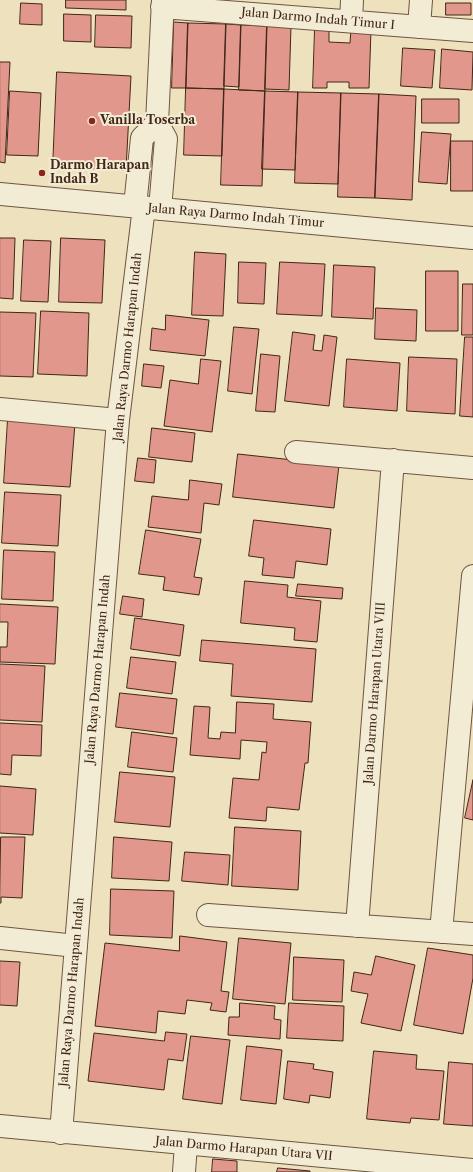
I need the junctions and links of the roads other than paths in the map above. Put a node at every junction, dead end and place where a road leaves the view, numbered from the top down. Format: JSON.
{"nodes":[{"id":1,"x":421,"y":0,"type":"edge"},
{"id":2,"x":163,"y":3,"type":"edge"},
{"id":3,"x":352,"y":10,"type":"edge"},
{"id":4,"x":419,"y":27,"type":"junction"},
{"id":5,"x":473,"y":31,"type":"edge"},
{"id":6,"x":0,"y":194,"type":"edge"},
{"id":7,"x":146,"y":207,"type":"junction"},
{"id":8,"x":473,"y":238,"type":"edge"},
{"id":9,"x":0,"y":409,"type":"edge"},
{"id":10,"x":118,"y":420,"type":"junction"},
{"id":11,"x":296,"y":452,"type":"dead end"},
{"id":12,"x":393,"y":460,"type":"junction"},
{"id":13,"x":473,"y":468,"type":"edge"},
{"id":14,"x":473,"y":576,"type":"edge"},
{"id":15,"x":208,"y":915,"type":"dead end"},
{"id":16,"x":357,"y":926,"type":"junction"},
{"id":17,"x":441,"y":932,"type":"junction"},
{"id":18,"x":473,"y":934,"type":"edge"},
{"id":19,"x":0,"y":938,"type":"edge"},
{"id":20,"x":76,"y":946,"type":"junction"},
{"id":21,"x":5,"y":1131,"type":"edge"},
{"id":22,"x":61,"y":1133,"type":"junction"},
{"id":23,"x":186,"y":1144,"type":"junction"},
{"id":24,"x":473,"y":1170,"type":"edge"},
{"id":25,"x":184,"y":1172,"type":"edge"}],
"edges":[{"from":1,"to":4,"type":"street"},
{"from":2,"to":3,"type":"street","name":"Jalan Darmo Indah Timur I"},
{"from":2,"to":7,"type":"street","name":"Jalan Raya Darmo Harapan Indah"},
{"from":3,"to":4,"type":"street","name":"Jalan Darmo Indah Timur I"},
{"from":4,"to":5,"type":"street","name":"Jalan Darmo Indah Timur I"},
{"from":6,"to":7,"type":"street","name":"Jalan Raya Darmo Indah Timur"},
{"from":7,"to":8,"type":"street","name":"Jalan Raya Darmo Indah Timur"},
{"from":7,"to":10,"type":"street","name":"Jalan Raya Darmo Harapan Indah"},
{"from":9,"to":10,"type":"street"},
{"from":10,"to":20,"type":"street","name":"Jalan Raya Darmo Harapan Indah"},
{"from":11,"to":12,"type":"street"},
{"from":12,"to":13,"type":"street"},
{"from":12,"to":16,"type":"street","name":"Jalan Darmo Harapan Utara VIII"},
{"from":14,"to":17,"type":"street"},
{"from":15,"to":16,"type":"street"},
{"from":16,"to":17,"type":"street"},
{"from":17,"to":18,"type":"street"},
{"from":19,"to":20,"type":"street"},
{"from":20,"to":22,"type":"street","name":"Jalan Raya Darmo Harapan Indah"},
{"from":21,"to":22,"type":"street","name":"Jalan Darmo Harapan Utara VII"},
{"from":22,"to":23,"type":"street","name":"Jalan Darmo Harapan Utara VII"},
{"from":23,"to":24,"type":"street","name":"Jalan Darmo Harapan Utara VII"},
{"from":23,"to":25,"type":"street"}]}
